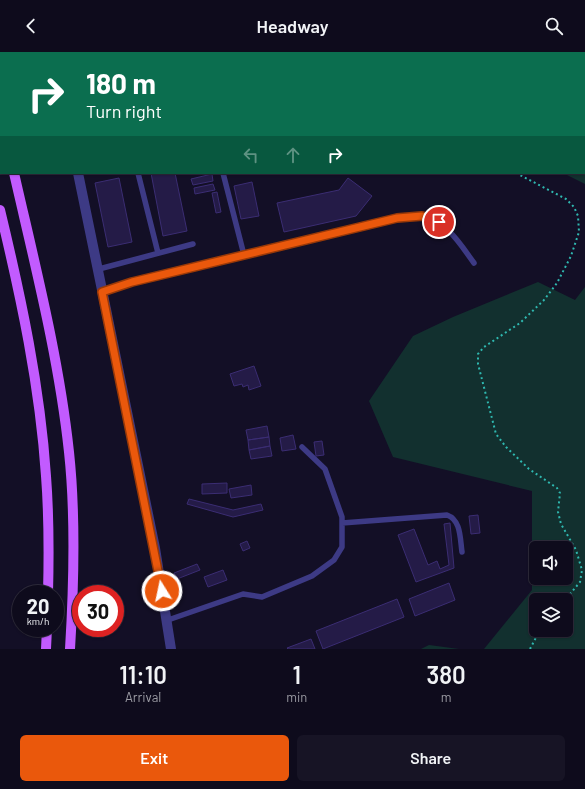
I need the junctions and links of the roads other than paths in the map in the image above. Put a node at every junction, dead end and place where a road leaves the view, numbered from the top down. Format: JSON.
{"nodes":[{"id":1,"x":14,"y":174,"type":"edge"},
{"id":2,"x":78,"y":174,"type":"edge"},
{"id":3,"x":138,"y":174,"type":"edge"},
{"id":4,"x":223,"y":174,"type":"edge"},
{"id":5,"x":0,"y":210,"type":"edge"},
{"id":6,"x":193,"y":244,"type":"dead end"},
{"id":7,"x":158,"y":253,"type":"junction"},
{"id":8,"x":244,"y":255,"type":"junction"},
{"id":9,"x":474,"y":263,"type":"dead end"},
{"id":10,"x":99,"y":269,"type":"junction"},
{"id":11,"x":102,"y":292,"type":"junction"},
{"id":12,"x":302,"y":447,"type":"dead end"},
{"id":13,"x":342,"y":523,"type":"junction"},
{"id":14,"x":462,"y":552,"type":"dead end"},
{"id":15,"x":48,"y":585,"type":"edge"},
{"id":16,"x":168,"y":620,"type":"junction"},
{"id":17,"x":47,"y":637,"type":"edge"},
{"id":18,"x":46,"y":649,"type":"edge"},
{"id":19,"x":70,"y":649,"type":"edge"},
{"id":20,"x":171,"y":649,"type":"edge"}],
"edges":[{"from":1,"to":19,"type":"main road"},
{"from":2,"to":10,"type":"street"},
{"from":3,"to":7,"type":"lane"},
{"from":4,"to":8,"type":"lane"},
{"from":5,"to":15,"type":"main road"},
{"from":6,"to":7,"type":"lane"},
{"from":7,"to":10,"type":"lane"},
{"from":8,"to":9,"type":"lane"},
{"from":8,"to":11,"type":"lane"},
{"from":10,"to":11,"type":"street"},
{"from":11,"to":16,"type":"street"},
{"from":12,"to":13,"type":"lane"},
{"from":13,"to":14,"type":"lane"},
{"from":13,"to":16,"type":"lane"},
{"from":16,"to":20,"type":"street"},
{"from":17,"to":18,"type":"main road"}]}
